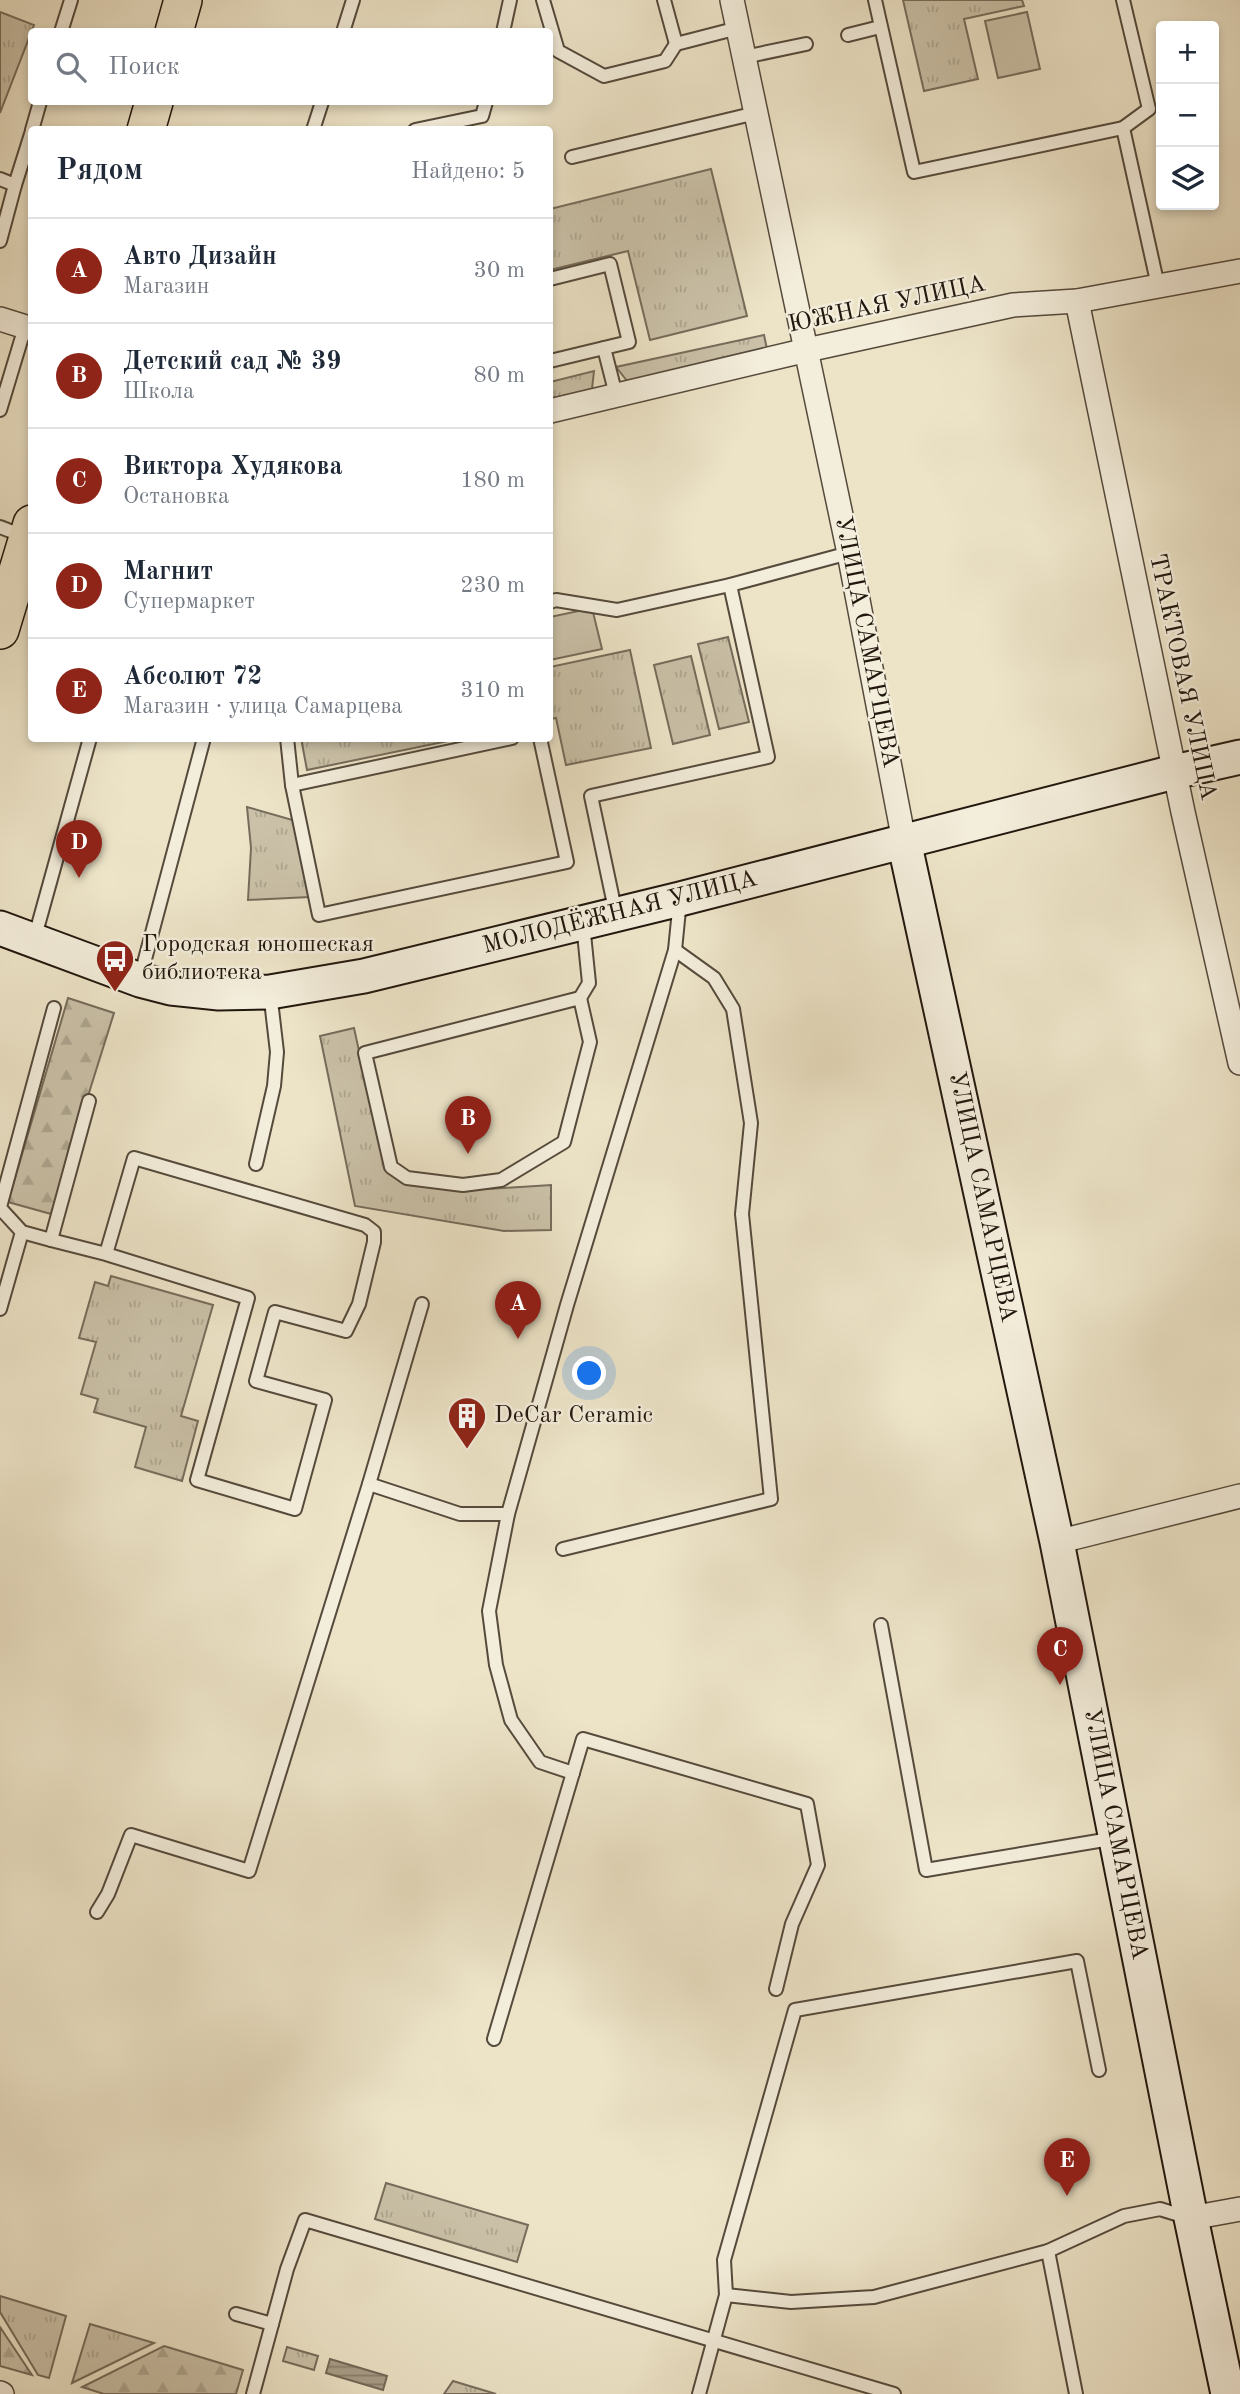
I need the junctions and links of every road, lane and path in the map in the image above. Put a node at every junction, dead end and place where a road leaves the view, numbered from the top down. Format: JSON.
{"nodes":[{"id":1,"x":71,"y":0,"type":"edge"},
{"id":2,"x":183,"y":0,"type":"edge"},
{"id":3,"x":353,"y":0,"type":"edge"},
{"id":4,"x":510,"y":0,"type":"edge"},
{"id":5,"x":542,"y":0,"type":"edge"},
{"id":6,"x":664,"y":0,"type":"edge"},
{"id":7,"x":732,"y":0,"type":"edge"},
{"id":8,"x":875,"y":0,"type":"edge"},
{"id":9,"x":1123,"y":0,"type":"edge"},
{"id":10,"x":880,"y":27,"type":"junction"},
{"id":11,"x":62,"y":28,"type":"edge"},
{"id":12,"x":175,"y":28,"type":"edge"},
{"id":13,"x":345,"y":28,"type":"edge"},
{"id":14,"x":504,"y":28,"type":"edge"},
{"id":15,"x":551,"y":28,"type":"edge"},
{"id":16,"x":738,"y":28,"type":"junction"},
{"id":17,"x":553,"y":35,"type":"edge"},
{"id":18,"x":848,"y":35,"type":"dead end"},
{"id":19,"x":676,"y":44,"type":"junction"},
{"id":20,"x":806,"y":44,"type":"dead end"},
{"id":21,"x":744,"y":57,"type":"junction"},
{"id":22,"x":39,"y":105,"type":"edge"},
{"id":23,"x":153,"y":105,"type":"edge"},
{"id":24,"x":321,"y":105,"type":"edge"},
{"id":25,"x":485,"y":105,"type":"edge"},
{"id":26,"x":756,"y":113,"type":"junction"},
{"id":27,"x":33,"y":126,"type":"edge"},
{"id":28,"x":147,"y":126,"type":"edge"},
{"id":29,"x":314,"y":126,"type":"edge"},
{"id":30,"x":434,"y":126,"type":"edge"},
{"id":31,"x":1123,"y":128,"type":"junction"},
{"id":32,"x":28,"y":143,"type":"edge"},
{"id":33,"x":572,"y":157,"type":"dead end"},
{"id":34,"x":0,"y":179,"type":"edge"},
{"id":35,"x":15,"y":185,"type":"junction"},
{"id":36,"x":0,"y":241,"type":"edge"},
{"id":37,"x":1240,"y":271,"type":"edge"},
{"id":38,"x":553,"y":278,"type":"edge"},
{"id":39,"x":1158,"y":286,"type":"junction"},
{"id":40,"x":1077,"y":301,"type":"junction"},
{"id":41,"x":0,"y":319,"type":"edge"},
{"id":42,"x":28,"y":328,"type":"edge"},
{"id":43,"x":604,"y":348,"type":"junction"},
{"id":44,"x":807,"y":350,"type":"junction"},
{"id":45,"x":553,"y":360,"type":"edge"},
{"id":46,"x":615,"y":395,"type":"junction"},
{"id":47,"x":0,"y":410,"type":"edge"},
{"id":48,"x":553,"y":410,"type":"edge"},
{"id":49,"x":20,"y":530,"type":"edge"},
{"id":50,"x":849,"y":553,"type":"junction"},
{"id":51,"x":730,"y":584,"type":"junction"},
{"id":52,"x":553,"y":601,"type":"edge"},
{"id":53,"x":0,"y":630,"type":"edge"},
{"id":54,"x":89,"y":742,"type":"edge"},
{"id":55,"x":203,"y":742,"type":"edge"},
{"id":56,"x":287,"y":742,"type":"edge"},
{"id":57,"x":493,"y":742,"type":"edge"},
{"id":58,"x":541,"y":742,"type":"edge"},
{"id":59,"x":1240,"y":757,"type":"edge"},
{"id":60,"x":1174,"y":772,"type":"junction"},
{"id":61,"x":292,"y":785,"type":"junction"},
{"id":62,"x":904,"y":841,"type":"junction"},
{"id":63,"x":680,"y":899,"type":"junction"},
{"id":64,"x":617,"y":914,"type":"junction"},
{"id":65,"x":583,"y":922,"type":"junction"},
{"id":66,"x":0,"y":928,"type":"edge"},
{"id":67,"x":34,"y":940,"type":"junction"},
{"id":68,"x":675,"y":950,"type":"junction"},
{"id":69,"x":139,"y":980,"type":"junction"},
{"id":70,"x":270,"y":992,"type":"junction"},
{"id":71,"x":580,"y":998,"type":"junction"},
{"id":72,"x":54,"y":1008,"type":"dead end"},
{"id":73,"x":1240,"y":1063,"type":"edge"},
{"id":74,"x":89,"y":1101,"type":"dead end"},
{"id":75,"x":256,"y":1164,"type":"dead end"},
{"id":76,"x":0,"y":1208,"type":"edge"},
{"id":77,"x":22,"y":1231,"type":"junction"},
{"id":78,"x":51,"y":1240,"type":"junction"},
{"id":79,"x":106,"y":1254,"type":"junction"},
{"id":80,"x":422,"y":1304,"type":"dead end"},
{"id":81,"x":0,"y":1309,"type":"edge"},
{"id":82,"x":369,"y":1484,"type":"junction"},
{"id":83,"x":1240,"y":1496,"type":"edge"},
{"id":84,"x":508,"y":1514,"type":"junction"},
{"id":85,"x":1057,"y":1542,"type":"junction"},
{"id":86,"x":563,"y":1549,"type":"dead end"},
{"id":87,"x":881,"y":1625,"type":"dead end"},
{"id":88,"x":573,"y":1773,"type":"junction"},
{"id":89,"x":1116,"y":1838,"type":"junction"},
{"id":90,"x":97,"y":1912,"type":"dead end"},
{"id":91,"x":776,"y":1989,"type":"dead end"},
{"id":92,"x":494,"y":2039,"type":"dead end"},
{"id":93,"x":1099,"y":2070,"type":"dead end"},
{"id":94,"x":1240,"y":2209,"type":"edge"},
{"id":95,"x":1191,"y":2218,"type":"junction"},
{"id":96,"x":1048,"y":2251,"type":"junction"},
{"id":97,"x":726,"y":2295,"type":"junction"},
{"id":98,"x":236,"y":2314,"type":"dead end"},
{"id":99,"x":272,"y":2324,"type":"junction"},
{"id":100,"x":713,"y":2342,"type":"junction"},
{"id":101,"x":253,"y":2394,"type":"edge"},
{"id":102,"x":699,"y":2394,"type":"edge"},
{"id":103,"x":894,"y":2394,"type":"edge"},
{"id":104,"x":1076,"y":2394,"type":"edge"},
{"id":105,"x":1228,"y":2394,"type":"edge"}],
"edges":[{"from":1,"to":11,"type":"lane"},
{"from":2,"to":12,"type":"main road"},
{"from":3,"to":13,"type":"lane"},
{"from":4,"to":14,"type":"lane"},
{"from":5,"to":15,"type":"lane"},
{"from":6,"to":19,"type":"lane"},
{"from":7,"to":16,"type":"street","name":"УЛИЦА САМАРЦЕВА"},
{"from":8,"to":10,"type":"lane"},
{"from":9,"to":31,"type":"lane"},
{"from":10,"to":18,"type":"lane"},
{"from":10,"to":31,"type":"lane"},
{"from":16,"to":19,"type":"lane"},
{"from":16,"to":21,"type":"street","name":"УЛИЦА САМАРЦЕВА"},
{"from":17,"to":19,"type":"lane"},
{"from":20,"to":21,"type":"lane"},
{"from":21,"to":26,"type":"street","name":"УЛИЦА САМАРЦЕВА"},
{"from":22,"to":27,"type":"lane"},
{"from":23,"to":28,"type":"main road"},
{"from":24,"to":29,"type":"lane"},
{"from":25,"to":30,"type":"lane"},
{"from":26,"to":33,"type":"lane"},
{"from":26,"to":44,"type":"street","name":"УЛИЦА САМАРЦЕВА"},
{"from":31,"to":39,"type":"lane"},
{"from":32,"to":35,"type":"lane"},
{"from":34,"to":35,"type":"lane"},
{"from":35,"to":36,"type":"lane"},
{"from":37,"to":39,"type":"street","name":"ЮЖНАЯ УЛИЦА"},
{"from":38,"to":43,"type":"lane"},
{"from":39,"to":40,"type":"street","name":"ЮЖНАЯ УЛИЦА"},
{"from":40,"to":44,"type":"street","name":"ЮЖНАЯ УЛИЦА"},
{"from":40,"to":60,"type":"street","name":"ТРАКТОВАЯ УЛИЦА"},
{"from":41,"to":42,"type":"street"},
{"from":42,"to":47,"type":"lane"},
{"from":43,"to":45,"type":"lane"},
{"from":43,"to":46,"type":"lane"},
{"from":44,"to":46,"type":"street","name":"ЮЖНАЯ УЛИЦА"},
{"from":44,"to":50,"type":"street","name":"УЛИЦА САМАРЦЕВА"},
{"from":46,"to":48,"type":"street","name":"ЮЖНАЯ УЛИЦА"},
{"from":49,"to":53,"type":"main road"},
{"from":50,"to":51,"type":"lane"},
{"from":50,"to":62,"type":"street","name":"УЛИЦА САМАРЦЕВА"},
{"from":51,"to":52,"type":"lane"},
{"from":51,"to":64,"type":"lane"},
{"from":54,"to":67,"type":"lane"},
{"from":55,"to":69,"type":"lane"},
{"from":56,"to":61,"type":"lane"},
{"from":57,"to":61,"type":"lane"},
{"from":58,"to":61,"type":"lane"},
{"from":59,"to":60,"type":"street","name":"МОЛОДЁЖНАЯ УЛИЦА"},
{"from":60,"to":62,"type":"street","name":"МОЛОДЁЖНАЯ УЛИЦА"},
{"from":60,"to":73,"type":"street","name":"ТРАКТОВАЯ УЛИЦА"},
{"from":62,"to":63,"type":"street","name":"МОЛОДЁЖНАЯ УЛИЦА"},
{"from":62,"to":85,"type":"street","name":"УЛИЦА САМАРЦЕВА"},
{"from":63,"to":64,"type":"street","name":"МОЛОДЁЖНАЯ УЛИЦА"},
{"from":63,"to":68,"type":"lane"},
{"from":64,"to":65,"type":"street","name":"МОЛОДЁЖНАЯ УЛИЦА"},
{"from":65,"to":70,"type":"street","name":"МОЛОДЁЖНАЯ УЛИЦА"},
{"from":65,"to":71,"type":"lane"},
{"from":66,"to":67,"type":"street","name":"МОЛОДЁЖНАЯ УЛИЦА"},
{"from":67,"to":69,"type":"street","name":"МОЛОДЁЖНАЯ УЛИЦА"},
{"from":68,"to":84,"type":"lane"},
{"from":68,"to":86,"type":"lane"},
{"from":69,"to":70,"type":"street","name":"МОЛОДЁЖНАЯ УЛИЦА"},
{"from":70,"to":75,"type":"lane"},
{"from":71,"to":71,"type":"lane"},
{"from":72,"to":76,"type":"lane"},
{"from":74,"to":78,"type":"lane"},
{"from":76,"to":77,"type":"lane"},
{"from":77,"to":78,"type":"lane"},
{"from":77,"to":81,"type":"lane"},
{"from":78,"to":79,"type":"lane"},
{"from":79,"to":79,"type":"lane"},
{"from":80,"to":82,"type":"lane"},
{"from":82,"to":84,"type":"lane"},
{"from":82,"to":90,"type":"lane"},
{"from":83,"to":85,"type":"street"},
{"from":84,"to":88,"type":"lane"},
{"from":85,"to":89,"type":"street","name":"УЛИЦА САМАРЦЕВА"},
{"from":87,"to":89,"type":"lane"},
{"from":88,"to":91,"type":"lane"},
{"from":88,"to":92,"type":"lane"},
{"from":89,"to":95,"type":"street","name":"УЛИЦА САМАРЦЕВА"},
{"from":93,"to":97,"type":"lane"},
{"from":94,"to":95,"type":"street"},
{"from":95,"to":96,"type":"lane"},
{"from":95,"to":105,"type":"street","name":"УЛИЦА САМАРЦЕВА"},
{"from":96,"to":97,"type":"lane"},
{"from":96,"to":104,"type":"lane"},
{"from":97,"to":100,"type":"lane"},
{"from":98,"to":99,"type":"lane"},
{"from":99,"to":100,"type":"lane"},
{"from":99,"to":101,"type":"lane"},
{"from":100,"to":102,"type":"lane"},
{"from":100,"to":103,"type":"lane"}]}
